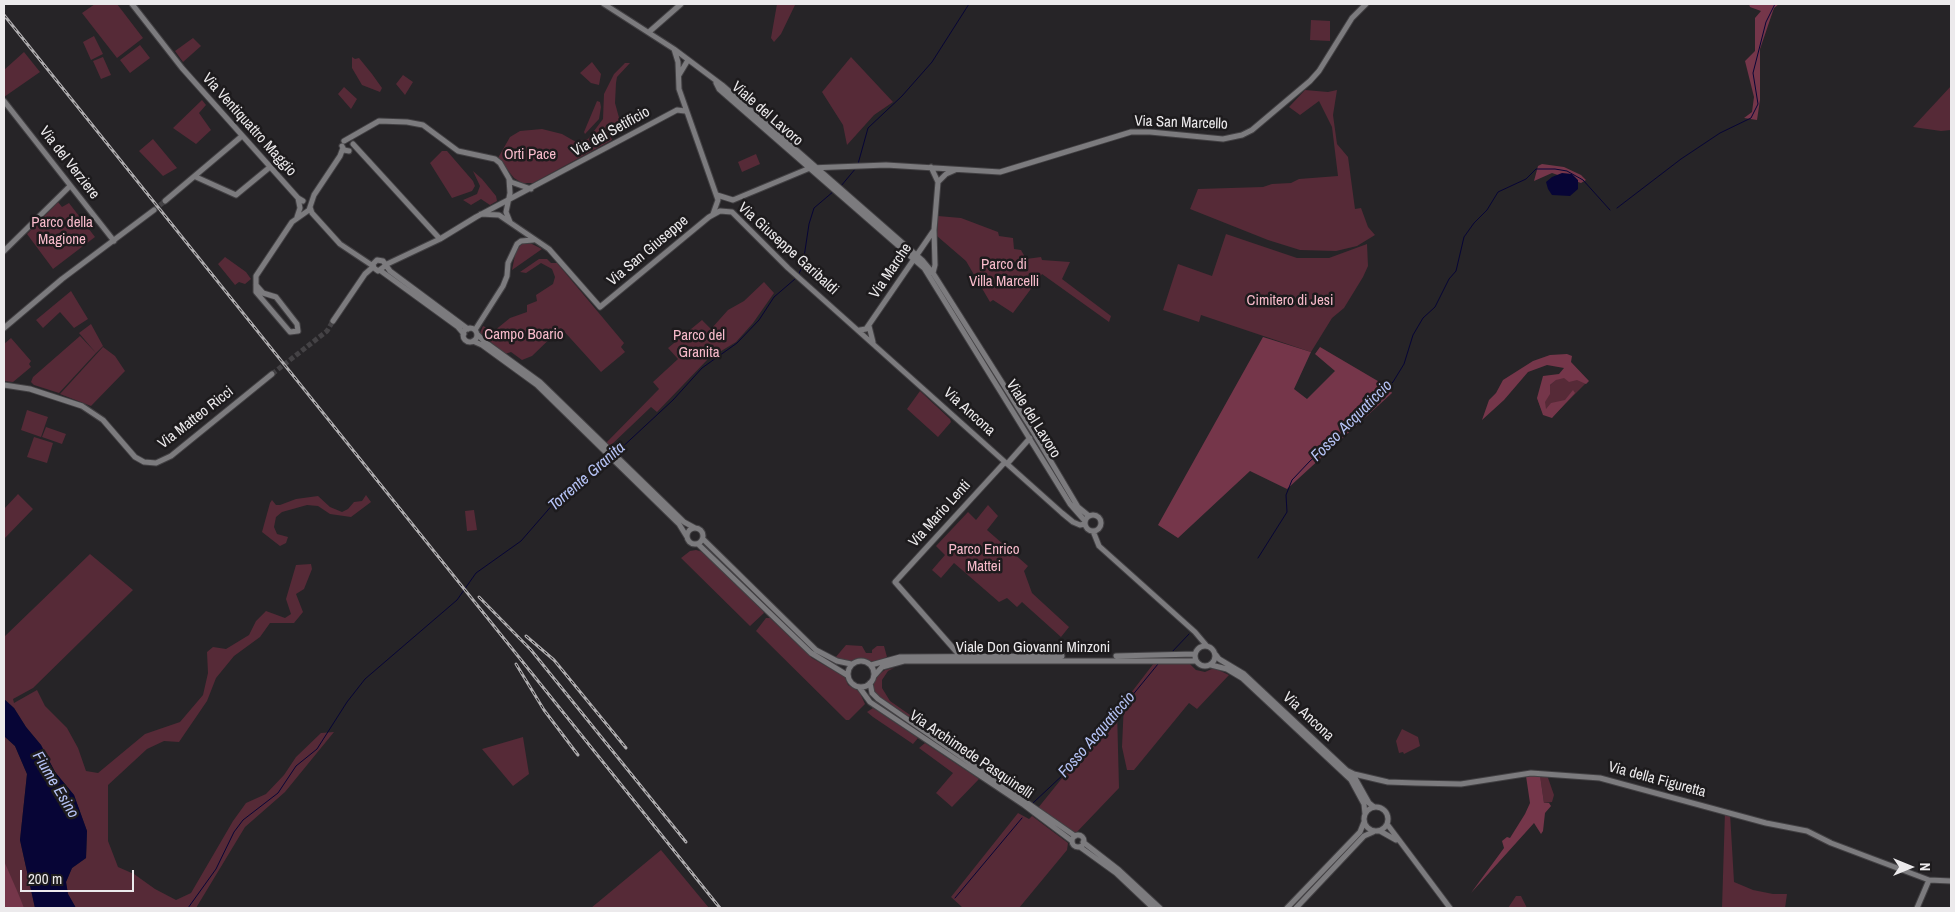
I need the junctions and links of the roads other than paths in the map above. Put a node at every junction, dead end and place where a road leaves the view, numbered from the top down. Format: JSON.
{"nodes":[{"id":1,"x":132,"y":4,"type":"edge"},
{"id":2,"x":604,"y":4,"type":"edge"},
{"id":3,"x":681,"y":4,"type":"edge"},
{"id":4,"x":1366,"y":4,"type":"edge"},
{"id":5,"x":649,"y":32,"type":"junction"},
{"id":6,"x":674,"y":49,"type":"junction"},
{"id":7,"x":688,"y":60,"type":"junction"},
{"id":8,"x":677,"y":81,"type":"junction"},
{"id":9,"x":715,"y":82,"type":"junction"},
{"id":10,"x":680,"y":95,"type":"junction"},
{"id":11,"x":4,"y":101,"type":"edge"},
{"id":12,"x":686,"y":111,"type":"junction"},
{"id":13,"x":673,"y":112,"type":"junction"},
{"id":14,"x":356,"y":133,"type":"junction"},
{"id":15,"x":242,"y":136,"type":"junction"},
{"id":16,"x":344,"y":141,"type":"junction"},
{"id":17,"x":352,"y":143,"type":"junction"},
{"id":18,"x":343,"y":148,"type":"junction"},
{"id":19,"x":350,"y":151,"type":"junction"},
{"id":20,"x":360,"y":152,"type":"junction"},
{"id":21,"x":340,"y":156,"type":"junction"},
{"id":22,"x":270,"y":167,"type":"junction"},
{"id":23,"x":931,"y":167,"type":"junction"},
{"id":24,"x":810,"y":168,"type":"junction"},
{"id":25,"x":818,"y":168,"type":"junction"},
{"id":26,"x":942,"y":168,"type":"junction"},
{"id":27,"x":958,"y":169,"type":"junction"},
{"id":28,"x":196,"y":176,"type":"junction"},
{"id":29,"x":508,"y":176,"type":"junction"},
{"id":30,"x":942,"y":177,"type":"junction"},
{"id":31,"x":938,"y":182,"type":"junction"},
{"id":32,"x":831,"y":183,"type":"junction"},
{"id":33,"x":70,"y":186,"type":"junction"},
{"id":34,"x":532,"y":189,"type":"junction"},
{"id":35,"x":717,"y":195,"type":"junction"},
{"id":36,"x":510,"y":200,"type":"junction"},
{"id":37,"x":733,"y":200,"type":"junction"},
{"id":38,"x":165,"y":201,"type":"tunnel mouth"},
{"id":39,"x":305,"y":206,"type":"junction"},
{"id":40,"x":154,"y":210,"type":"tunnel mouth"},
{"id":41,"x":732,"y":212,"type":"junction"},
{"id":42,"x":481,"y":214,"type":"junction"},
{"id":43,"x":713,"y":214,"type":"junction"},
{"id":44,"x":510,"y":222,"type":"junction"},
{"id":45,"x":934,"y":230,"type":"junction"},
{"id":46,"x":440,"y":239,"type":"junction"},
{"id":47,"x":535,"y":240,"type":"junction"},
{"id":48,"x":114,"y":241,"type":"junction"},
{"id":49,"x":4,"y":251,"type":"edge"},
{"id":50,"x":915,"y":257,"type":"junction"},
{"id":51,"x":362,"y":258,"type":"junction"},
{"id":52,"x":393,"y":260,"type":"junction"},
{"id":53,"x":379,"y":266,"type":"junction"},
{"id":54,"x":933,"y":273,"type":"junction"},
{"id":55,"x":393,"y":274,"type":"junction"},
{"id":56,"x":365,"y":275,"type":"junction"},
{"id":57,"x":256,"y":285,"type":"junction"},
{"id":58,"x":334,"y":321,"type":"tunnel mouth"},
{"id":59,"x":869,"y":326,"type":"junction"},
{"id":60,"x":4,"y":328,"type":"edge"},
{"id":61,"x":468,"y":329,"type":"junction"},
{"id":62,"x":860,"y":330,"type":"junction"},
{"id":63,"x":476,"y":332,"type":"junction"},
{"id":64,"x":464,"y":334,"type":"junction"},
{"id":65,"x":473,"y":342,"type":"junction"},
{"id":66,"x":873,"y":343,"type":"junction"},
{"id":67,"x":272,"y":374,"type":"tunnel mouth"},
{"id":68,"x":4,"y":385,"type":"edge"},
{"id":69,"x":1030,"y":438,"type":"junction"},
{"id":70,"x":606,"y":450,"type":"junction"},
{"id":71,"x":618,"y":461,"type":"junction"},
{"id":72,"x":1006,"y":463,"type":"junction"},
{"id":73,"x":1070,"y":504,"type":"junction"},
{"id":74,"x":1062,"y":512,"type":"junction"},
{"id":75,"x":1089,"y":516,"type":"junction"},
{"id":76,"x":1085,"y":523,"type":"junction"},
{"id":77,"x":695,"y":528,"type":"junction"},
{"id":78,"x":1096,"y":531,"type":"junction"},
{"id":79,"x":687,"y":537,"type":"junction"},
{"id":80,"x":703,"y":539,"type":"junction"},
{"id":81,"x":698,"y":544,"type":"junction"},
{"id":82,"x":1195,"y":632,"type":"junction"},
{"id":83,"x":1206,"y":646,"type":"junction"},
{"id":84,"x":1196,"y":651,"type":"junction"},
{"id":85,"x":1216,"y":655,"type":"junction"},
{"id":86,"x":961,"y":657,"type":"junction"},
{"id":87,"x":1196,"y":662,"type":"junction"},
{"id":88,"x":851,"y":664,"type":"junction"},
{"id":89,"x":871,"y":665,"type":"junction"},
{"id":90,"x":1211,"y":665,"type":"junction"},
{"id":91,"x":847,"y":675,"type":"junction"},
{"id":92,"x":874,"y":676,"type":"junction"},
{"id":93,"x":870,"y":684,"type":"junction"},
{"id":94,"x":859,"y":687,"type":"junction"},
{"id":95,"x":1346,"y":770,"type":"junction"},
{"id":96,"x":1374,"y":807,"type":"junction"},
{"id":97,"x":1365,"y":814,"type":"junction"},
{"id":98,"x":1364,"y":822,"type":"junction"},
{"id":99,"x":1387,"y":824,"type":"junction"},
{"id":100,"x":1380,"y":831,"type":"junction"},
{"id":101,"x":1373,"y":832,"type":"junction"},
{"id":102,"x":1075,"y":836,"type":"junction"},
{"id":103,"x":1072,"y":841,"type":"junction"},
{"id":104,"x":1082,"y":844,"type":"junction"},
{"id":105,"x":1409,"y":853,"type":"junction"},
{"id":106,"x":1929,"y":880,"type":"junction"},
{"id":107,"x":1951,"y":881,"type":"edge"},
{"id":108,"x":1153,"y":908,"type":"edge"},
{"id":109,"x":1160,"y":908,"type":"edge"},
{"id":110,"x":1287,"y":908,"type":"edge"},
{"id":111,"x":1296,"y":908,"type":"edge"},
{"id":112,"x":1450,"y":908,"type":"edge"},
{"id":113,"x":1917,"y":908,"type":"edge"}],
"edges":[{"from":1,"to":15,"type":"main road","name":"Via Ventiquattro Maggio"},
{"from":2,"to":5,"type":"main road"},
{"from":3,"to":5,"type":"main road"},
{"from":4,"to":27,"type":"main road","name":"Via San Marcello"},
{"from":5,"to":6,"type":"main road"},
{"from":6,"to":7,"type":"main road"},
{"from":6,"to":8,"type":"main road"},
{"from":7,"to":8,"type":"main road"},
{"from":7,"to":9,"type":"main road"},
{"from":8,"to":10,"type":"main road"},
{"from":9,"to":24,"type":"main road","name":"Viale del Lavoro"},
{"from":9,"to":25,"type":"main road","name":"Viale del Lavoro"},
{"from":10,"to":12,"type":"main road"},
{"from":10,"to":13,"type":"main road","name":"Via del Setificio"},
{"from":11,"to":33,"type":"main road","name":"Via del Verziere"},
{"from":12,"to":13,"type":"main road","name":"Via del Setificio"},
{"from":12,"to":35,"type":"main road"},
{"from":13,"to":34,"type":"main road","name":"Via del Setificio"},
{"from":14,"to":16,"type":"main road"},
{"from":14,"to":17,"type":"main road"},
{"from":14,"to":29,"type":"main road"},
{"from":15,"to":22,"type":"main road","name":"Via Ventiquattro Maggio"},
{"from":15,"to":28,"type":"main road"},
{"from":16,"to":17,"type":"main road"},
{"from":16,"to":18,"type":"main road"},
{"from":17,"to":19,"type":"main road"},
{"from":17,"to":20,"type":"main road"},
{"from":18,"to":19,"type":"main road"},
{"from":18,"to":21,"type":"main road"},
{"from":19,"to":20,"type":"main road"},
{"from":19,"to":21,"type":"main road"},
{"from":20,"to":46,"type":"main road"},
{"from":21,"to":39,"type":"main road"},
{"from":22,"to":28,"type":"main road"},
{"from":22,"to":39,"type":"main road","name":"Via Ventiquattro Maggio"},
{"from":23,"to":25,"type":"main road"},
{"from":23,"to":26,"type":"main road"},
{"from":23,"to":31,"type":"main road"},
{"from":24,"to":25,"type":"main road"},
{"from":24,"to":32,"type":"main road","name":"Viale del Lavoro"},
{"from":24,"to":37,"type":"main road"},
{"from":25,"to":32,"type":"main road","name":"Viale del Lavoro"},
{"from":26,"to":27,"type":"main road","name":"Via San Marcello"},
{"from":26,"to":30,"type":"main road"},
{"from":27,"to":30,"type":"main road"},
{"from":28,"to":38,"type":"main road"},
{"from":29,"to":34,"type":"main road"},
{"from":29,"to":36,"type":"main road"},
{"from":30,"to":31,"type":"main road"},
{"from":31,"to":45,"type":"main road","name":"Via Marche"},
{"from":32,"to":50,"type":"main road","name":"Viale del Lavoro"},
{"from":33,"to":48,"type":"main road","name":"Via del Verziere"},
{"from":33,"to":49,"type":"main road"},
{"from":34,"to":36,"type":"main road","name":"Via del Setificio"},
{"from":35,"to":37,"type":"main road"},
{"from":35,"to":43,"type":"main road","name":"Via Giuseppe Garibaldi"},
{"from":36,"to":42,"type":"main road","name":"Via del Setificio"},
{"from":36,"to":44,"type":"main road"},
{"from":37,"to":41,"type":"main road"},
{"from":39,"to":51,"type":"main road","name":"Via Ventiquattro Maggio"},
{"from":39,"to":57,"type":"main road"},
{"from":40,"to":48,"type":"main road"},
{"from":41,"to":43,"type":"main road","name":"Via Giuseppe Garibaldi"},
{"from":41,"to":62,"type":"main road","name":"Via Giuseppe Garibaldi"},
{"from":42,"to":44,"type":"main road"},
{"from":42,"to":46,"type":"main road"},
{"from":43,"to":47,"type":"main road","name":"Via San Giuseppe"},
{"from":44,"to":47,"type":"main road"},
{"from":45,"to":50,"type":"main road","name":"Via Marche"},
{"from":45,"to":54,"type":"main road","name":"Via Marche"},
{"from":46,"to":52,"type":"main road"},
{"from":47,"to":63,"type":"main road"},
{"from":48,"to":60,"type":"main road"},
{"from":50,"to":54,"type":"main road","name":"Viale del Lavoro"},
{"from":50,"to":59,"type":"main road","name":"Via Marche"},
{"from":50,"to":69,"type":"main road","name":"Viale del Lavoro"},
{"from":51,"to":53,"type":"main road","name":"Via Ventiquattro Maggio"},
{"from":51,"to":56,"type":"main road"},
{"from":52,"to":53,"type":"main road"},
{"from":52,"to":55,"type":"main road"},
{"from":53,"to":55,"type":"main road"},
{"from":53,"to":56,"type":"main road"},
{"from":53,"to":64,"type":"main road","name":"Viale Don Giovanni Minzoni"},
{"from":54,"to":75,"type":"main road","name":"Viale del Lavoro"},
{"from":55,"to":61,"type":"main road"},
{"from":56,"to":58,"type":"main road"},
{"from":57,"to":57,"type":"main road"},
{"from":59,"to":62,"type":"main road"},
{"from":59,"to":66,"type":"main road"},
{"from":61,"to":63,"type":"main road"},
{"from":61,"to":64,"type":"main road"},
{"from":62,"to":66,"type":"main road","name":"Via Ancona"},
{"from":63,"to":65,"type":"main road"},
{"from":63,"to":70,"type":"main road","name":"Viale Don Giovanni Minzoni"},
{"from":64,"to":65,"type":"main road","name":"Viale Don Giovanni Minzoni"},
{"from":65,"to":70,"type":"main road","name":"Viale Don Giovanni Minzoni"},
{"from":66,"to":72,"type":"main road","name":"Via Ancona"},
{"from":67,"to":68,"type":"main road","name":"Via Matteo Ricci"},
{"from":69,"to":72,"type":"main road","name":"Via Mario Lenti"},
{"from":69,"to":73,"type":"main road","name":"Viale del Lavoro"},
{"from":70,"to":71,"type":"main road","name":"Viale Don Giovanni Minzoni"},
{"from":71,"to":77,"type":"main road","name":"Viale Don Giovanni Minzoni"},
{"from":71,"to":79,"type":"main road","name":"Viale Don Giovanni Minzoni"},
{"from":72,"to":74,"type":"main road","name":"Via Ancona"},
{"from":72,"to":86,"type":"main road","name":"Via Mario Lenti"},
{"from":73,"to":74,"type":"main road"},
{"from":73,"to":76,"type":"main road","name":"Viale del Lavoro"},
{"from":74,"to":76,"type":"main road","name":"Via Ancona"},
{"from":75,"to":76,"type":"main road"},
{"from":75,"to":78,"type":"main road","name":"Viale del Lavoro"},
{"from":76,"to":78,"type":"main road","name":"Viale del Lavoro"},
{"from":77,"to":79,"type":"main road"},
{"from":77,"to":80,"type":"main road","name":"Viale Don Giovanni Minzoni"},
{"from":78,"to":82,"type":"main road"},
{"from":79,"to":81,"type":"main road","name":"Viale Don Giovanni Minzoni"},
{"from":80,"to":81,"type":"main road"},
{"from":80,"to":88,"type":"main road","name":"Viale Don Giovanni Minzoni"},
{"from":81,"to":91,"type":"main road","name":"Viale Don Giovanni Minzoni"},
{"from":82,"to":83,"type":"main road"},
{"from":82,"to":84,"type":"main road"},
{"from":83,"to":84,"type":"main road"},
{"from":83,"to":85,"type":"main road"},
{"from":84,"to":86,"type":"main road","name":"Viale Don Giovanni Minzoni"},
{"from":84,"to":87,"type":"main road"},
{"from":85,"to":90,"type":"main road"},
{"from":85,"to":95,"type":"main road","name":"Via Ancona"},
{"from":86,"to":89,"type":"main road","name":"Viale Don Giovanni Minzoni"},
{"from":87,"to":90,"type":"main road"},
{"from":87,"to":92,"type":"main road","name":"Viale Don Giovanni Minzoni"},
{"from":88,"to":89,"type":"main road","name":"Viale Don Giovanni Minzoni"},
{"from":88,"to":91,"type":"main road"},
{"from":89,"to":92,"type":"main road"},
{"from":90,"to":97,"type":"main road","name":"Via Ancona"},
{"from":91,"to":94,"type":"main road","name":"Viale Don Giovanni Minzoni"},
{"from":92,"to":93,"type":"main road"},
{"from":93,"to":94,"type":"main road"},
{"from":93,"to":102,"type":"main road","name":"Via Archimede Pasquinelli"},
{"from":94,"to":103,"type":"main road","name":"Via Archimede Pasquinelli"},
{"from":95,"to":96,"type":"main road","name":"Via Ancona"},
{"from":95,"to":106,"type":"main road","name":"Via della Figuretta"},
{"from":96,"to":97,"type":"main road"},
{"from":96,"to":99,"type":"main road","name":"Via Ancona"},
{"from":97,"to":98,"type":"main road","name":"Via Ancona"},
{"from":98,"to":101,"type":"main road"},
{"from":98,"to":110,"type":"main road"},
{"from":99,"to":100,"type":"main road"},
{"from":99,"to":105,"type":"main road","name":"Via Ancona"},
{"from":100,"to":101,"type":"main road"},
{"from":100,"to":105,"type":"main road","name":"Via Ancona"},
{"from":101,"to":111,"type":"main road"},
{"from":102,"to":103,"type":"main road"},
{"from":102,"to":104,"type":"main road","name":"Via Archimede Pasquinelli"},
{"from":103,"to":104,"type":"main road","name":"Via Archimede Pasquinelli"},
{"from":104,"to":108,"type":"main road","name":"Via Archimede Pasquinelli"},
{"from":104,"to":109,"type":"main road","name":"Via Archimede Pasquinelli"},
{"from":105,"to":112,"type":"main road","name":"Via Ancona"},
{"from":106,"to":107,"type":"main road","name":"Via della Figuretta"},
{"from":106,"to":113,"type":"main road"}]}
